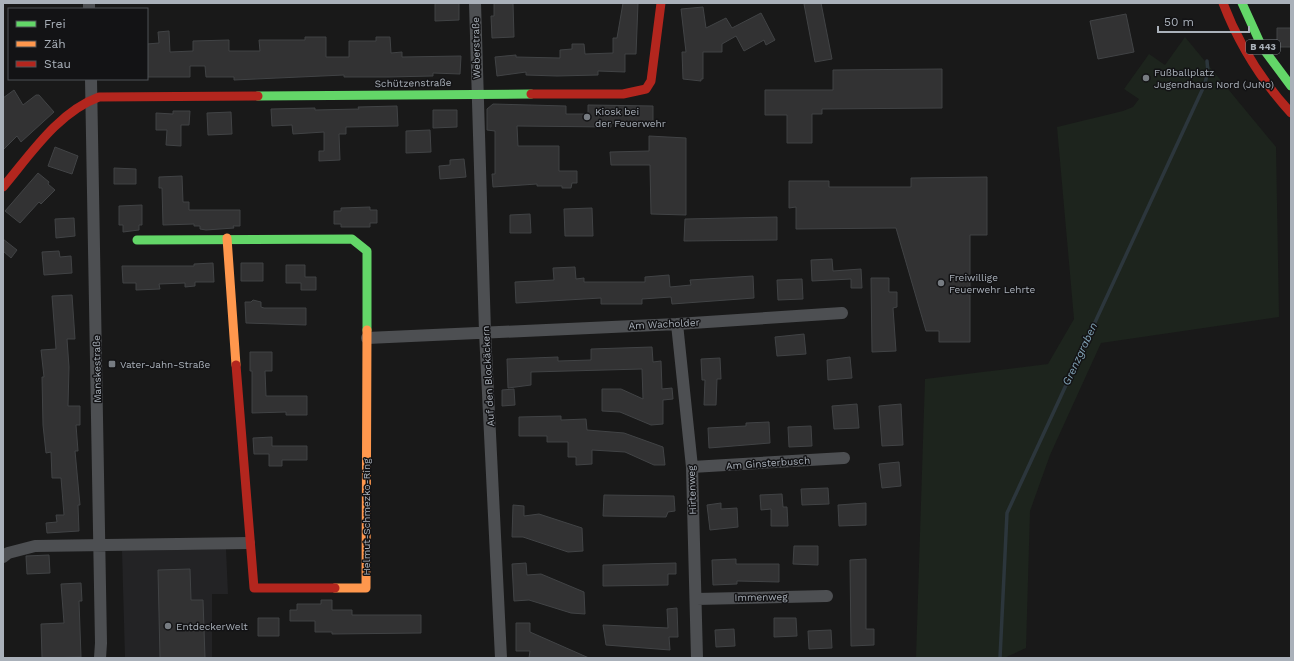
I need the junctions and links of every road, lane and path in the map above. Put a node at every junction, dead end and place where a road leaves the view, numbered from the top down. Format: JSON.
{"nodes":[{"id":1,"x":475,"y":3,"type":"edge"},
{"id":2,"x":661,"y":3,"type":"edge"},
{"id":3,"x":1223,"y":3,"type":"edge"},
{"id":4,"x":1242,"y":3,"type":"edge"},
{"id":5,"x":92,"y":80,"type":"edge"},
{"id":6,"x":1291,"y":86,"type":"edge"},
{"id":7,"x":477,"y":94,"type":"junction"},
{"id":8,"x":92,"y":99,"type":"junction"},
{"id":9,"x":1291,"y":113,"type":"edge"},
{"id":10,"x":3,"y":186,"type":"edge"},
{"id":11,"x":227,"y":238,"type":"junction"},
{"id":12,"x":137,"y":240,"type":"dead end"},
{"id":13,"x":842,"y":313,"type":"dead end"},
{"id":14,"x":677,"y":324,"type":"junction"},
{"id":15,"x":485,"y":332,"type":"junction"},
{"id":16,"x":367,"y":338,"type":"junction"},
{"id":17,"x":844,"y":458,"type":"dead end"},
{"id":18,"x":692,"y":468,"type":"junction"},
{"id":19,"x":249,"y":543,"type":"junction"},
{"id":20,"x":100,"y":545,"type":"junction"},
{"id":21,"x":3,"y":557,"type":"edge"},
{"id":22,"x":827,"y":596,"type":"dead end"},
{"id":23,"x":696,"y":599,"type":"junction"},
{"id":24,"x":100,"y":658,"type":"edge"},
{"id":25,"x":501,"y":658,"type":"edge"},
{"id":26,"x":697,"y":658,"type":"edge"}],
"edges":[{"from":1,"to":7,"type":"street","name":"Weberstraße"},
{"from":2,"to":7,"type":"street","name":"Schützenstraße"},
{"from":3,"to":9,"type":"street","number":"B 443"},
{"from":4,"to":6,"type":"street","number":"B 443"},
{"from":5,"to":8,"type":"street","name":"Manskestraße"},
{"from":7,"to":8,"type":"street","name":"Schützenstraße"},
{"from":7,"to":15,"type":"street","name":"Auf den Blockäckern"},
{"from":8,"to":10,"type":"street"},
{"from":8,"to":20,"type":"street","name":"Manskestraße"},
{"from":11,"to":12,"type":"street","name":"Helmut-Schmezko-Ring"},
{"from":11,"to":16,"type":"street","name":"Helmut-Schmezko-Ring"},
{"from":11,"to":19,"type":"street","name":"Helmut-Schmezko-Ring"},
{"from":13,"to":14,"type":"street","name":"Am Wacholder"},
{"from":14,"to":15,"type":"street","name":"Am Wacholder"},
{"from":14,"to":18,"type":"street","name":"Hirtenweg"},
{"from":15,"to":16,"type":"street"},
{"from":15,"to":25,"type":"street","name":"Auf den Blockäckern"},
{"from":16,"to":19,"type":"street","name":"Helmut-Schmezko-Ring"},
{"from":17,"to":18,"type":"street","name":"Am Ginsterbusch"},
{"from":18,"to":23,"type":"street","name":"Hirtenweg"},
{"from":19,"to":20,"type":"street"},
{"from":20,"to":21,"type":"street"},
{"from":20,"to":24,"type":"street","name":"Manskestraße"},
{"from":22,"to":23,"type":"street","name":"Immenweg"},
{"from":23,"to":26,"type":"street","name":"Hirtenweg"}]}
